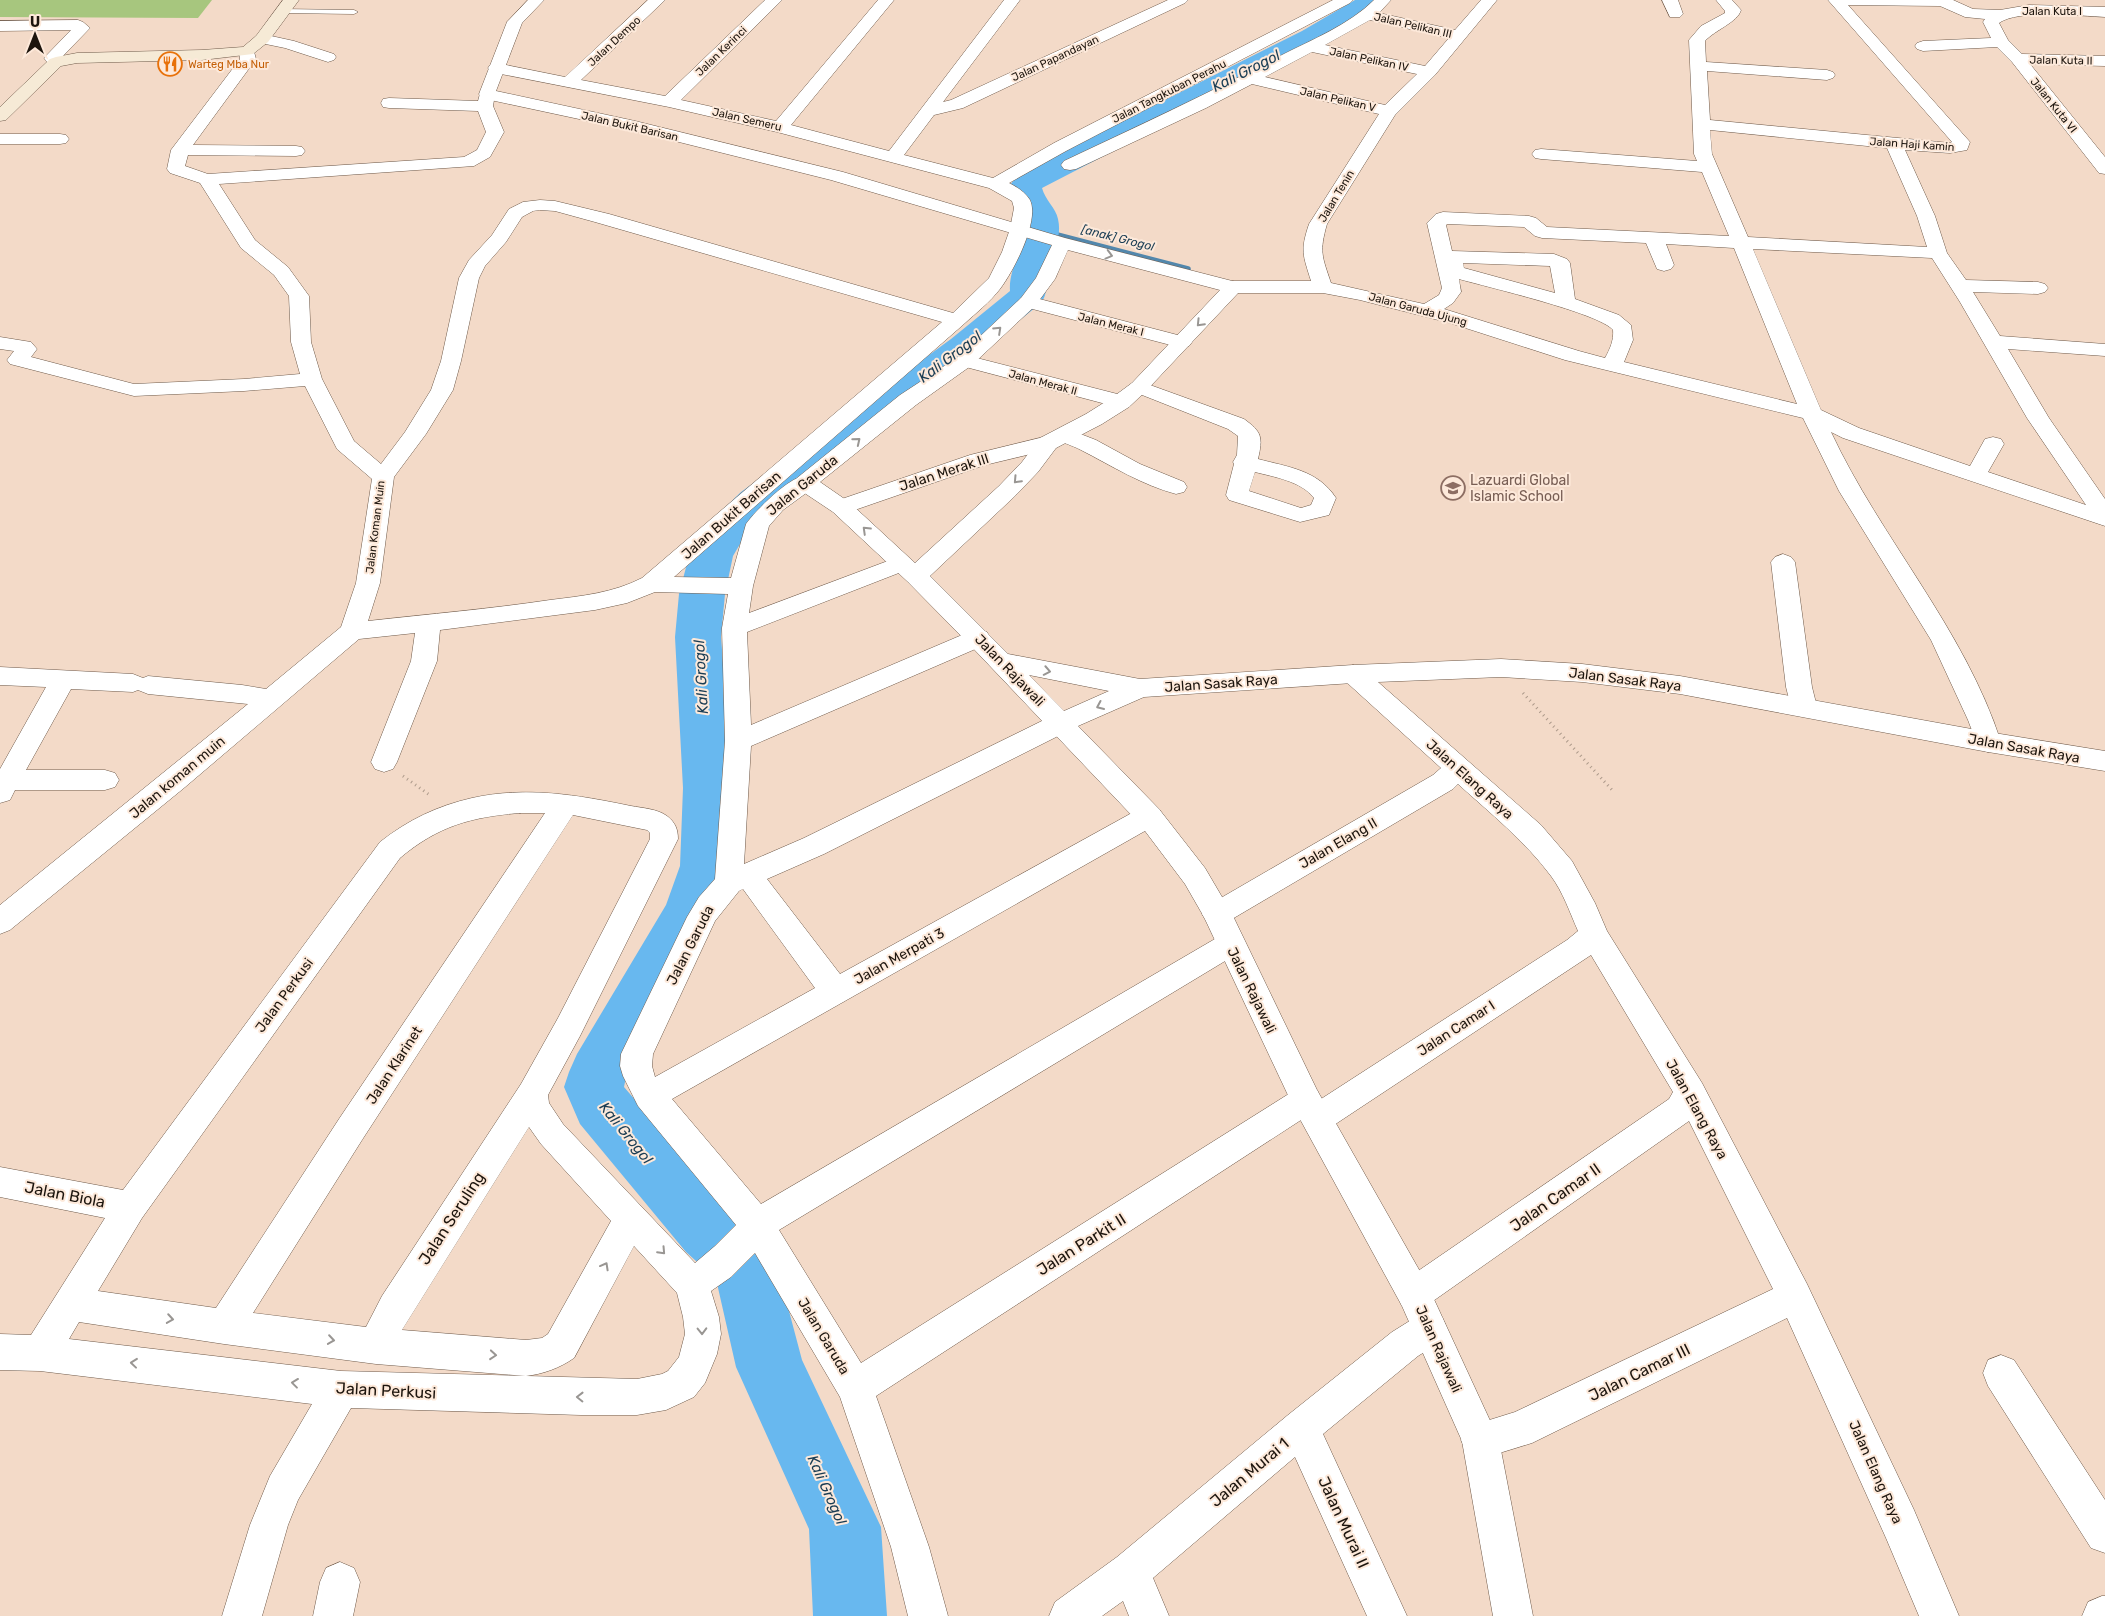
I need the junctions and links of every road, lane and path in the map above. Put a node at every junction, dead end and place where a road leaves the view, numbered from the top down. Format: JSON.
{"nodes":[{"id":1,"x":536,"y":0,"type":"edge"},
{"id":2,"x":657,"y":0,"type":"edge"},
{"id":3,"x":774,"y":0,"type":"edge"},
{"id":4,"x":886,"y":0,"type":"edge"},
{"id":5,"x":1012,"y":0,"type":"edge"},
{"id":6,"x":1180,"y":0,"type":"edge"},
{"id":7,"x":1344,"y":0,"type":"edge"},
{"id":8,"x":1383,"y":0,"type":"edge"},
{"id":9,"x":1489,"y":0,"type":"edge"},
{"id":10,"x":1724,"y":0,"type":"edge"},
{"id":11,"x":1836,"y":0,"type":"edge"},
{"id":12,"x":1931,"y":0,"type":"edge"},
{"id":13,"x":1852,"y":1,"type":"edge"},
{"id":14,"x":286,"y":6,"type":"edge"},
{"id":15,"x":354,"y":12,"type":"dead end"},
{"id":16,"x":2105,"y":12,"type":"edge"},
{"id":17,"x":1368,"y":15,"type":"junction"},
{"id":18,"x":2000,"y":15,"type":"junction"},
{"id":19,"x":0,"y":26,"type":"edge"},
{"id":20,"x":1459,"y":36,"type":"junction"},
{"id":21,"x":262,"y":39,"type":"junction"},
{"id":22,"x":2001,"y":42,"type":"junction"},
{"id":23,"x":1924,"y":46,"type":"dead end"},
{"id":24,"x":1310,"y":47,"type":"junction"},
{"id":25,"x":247,"y":51,"type":"junction"},
{"id":26,"x":328,"y":57,"type":"dead end"},
{"id":27,"x":2018,"y":59,"type":"junction"},
{"id":28,"x":2105,"y":61,"type":"edge"},
{"id":29,"x":56,"y":62,"type":"junction"},
{"id":30,"x":1700,"y":66,"type":"junction"},
{"id":31,"x":496,"y":68,"type":"junction"},
{"id":32,"x":1429,"y":72,"type":"junction"},
{"id":33,"x":1827,"y":75,"type":"dead end"},
{"id":34,"x":1249,"y":78,"type":"junction"},
{"id":35,"x":570,"y":81,"type":"junction"},
{"id":36,"x":486,"y":100,"type":"junction"},
{"id":37,"x":669,"y":102,"type":"junction"},
{"id":38,"x":389,"y":103,"type":"dead end"},
{"id":39,"x":929,"y":111,"type":"junction"},
{"id":40,"x":1389,"y":111,"type":"junction"},
{"id":41,"x":0,"y":116,"type":"edge"},
{"id":42,"x":1700,"y":124,"type":"junction"},
{"id":43,"x":780,"y":127,"type":"junction"},
{"id":44,"x":0,"y":139,"type":"edge"},
{"id":45,"x":60,"y":139,"type":"dead end"},
{"id":46,"x":1894,"y":144,"type":"junction"},
{"id":47,"x":180,"y":150,"type":"junction"},
{"id":48,"x":296,"y":151,"type":"dead end"},
{"id":49,"x":1541,"y":154,"type":"dead end"},
{"id":50,"x":894,"y":156,"type":"junction"},
{"id":51,"x":2103,"y":165,"type":"edge"},
{"id":52,"x":1070,"y":166,"type":"dead end"},
{"id":53,"x":1709,"y":167,"type":"junction"},
{"id":54,"x":207,"y":179,"type":"junction"},
{"id":55,"x":995,"y":184,"type":"junction"},
{"id":56,"x":1026,"y":232,"type":"junction"},
{"id":57,"x":1654,"y":238,"type":"junction"},
{"id":58,"x":1060,"y":242,"type":"junction"},
{"id":59,"x":1740,"y":242,"type":"junction"},
{"id":60,"x":1938,"y":253,"type":"junction"},
{"id":61,"x":1664,"y":265,"type":"dead end"},
{"id":62,"x":1960,"y":286,"type":"junction"},
{"id":63,"x":1233,"y":287,"type":"junction"},
{"id":64,"x":1323,"y":287,"type":"junction"},
{"id":65,"x":2038,"y":288,"type":"dead end"},
{"id":66,"x":1566,"y":303,"type":"junction"},
{"id":67,"x":1034,"y":304,"type":"junction"},
{"id":68,"x":1427,"y":311,"type":"junction"},
{"id":69,"x":957,"y":320,"type":"junction"},
{"id":70,"x":1182,"y":342,"type":"junction"},
{"id":71,"x":1994,"y":342,"type":"junction"},
{"id":72,"x":0,"y":343,"type":"edge"},
{"id":73,"x":2105,"y":350,"type":"edge"},
{"id":74,"x":965,"y":361,"type":"junction"},
{"id":75,"x":1612,"y":365,"type":"junction"},
{"id":76,"x":312,"y":379,"type":"junction"},
{"id":77,"x":1139,"y":388,"type":"junction"},
{"id":78,"x":1121,"y":402,"type":"junction"},
{"id":79,"x":1812,"y":414,"type":"junction"},
{"id":80,"x":1056,"y":439,"type":"junction"},
{"id":81,"x":1992,"y":444,"type":"dead end"},
{"id":82,"x":1244,"y":462,"type":"dead end"},
{"id":83,"x":1976,"y":474,"type":"junction"},
{"id":84,"x":383,"y":477,"type":"junction"},
{"id":85,"x":805,"y":483,"type":"junction"},
{"id":86,"x":1176,"y":487,"type":"dead end"},
{"id":87,"x":842,"y":507,"type":"junction"},
{"id":88,"x":2105,"y":518,"type":"edge"},
{"id":89,"x":1783,"y":562,"type":"dead end"},
{"id":90,"x":909,"y":570,"type":"junction"},
{"id":91,"x":651,"y":584,"type":"junction"},
{"id":92,"x":730,"y":586,"type":"junction"},
{"id":93,"x":428,"y":623,"type":"junction"},
{"id":94,"x":734,"y":628,"type":"junction"},
{"id":95,"x":352,"y":631,"type":"junction"},
{"id":96,"x":978,"y":638,"type":"junction"},
{"id":97,"x":1000,"y":661,"type":"junction"},
{"id":98,"x":1501,"y":668,"type":"junction"},
{"id":99,"x":1353,"y":674,"type":"junction"},
{"id":100,"x":0,"y":676,"type":"edge"},
{"id":101,"x":64,"y":678,"type":"junction"},
{"id":102,"x":1140,"y":688,"type":"junction"},
{"id":103,"x":268,"y":699,"type":"junction"},
{"id":104,"x":1804,"y":707,"type":"junction"},
{"id":105,"x":1061,"y":723,"type":"junction"},
{"id":106,"x":738,"y":741,"type":"junction"},
{"id":107,"x":1988,"y":742,"type":"junction"},
{"id":108,"x":2105,"y":761,"type":"edge"},
{"id":109,"x":384,"y":762,"type":"joint"},
{"id":110,"x":1457,"y":768,"type":"junction"},
{"id":111,"x":105,"y":780,"type":"dead end"},
{"id":112,"x":4,"y":787,"type":"edge"},
{"id":113,"x":1613,"y":791,"type":"dead end"},
{"id":114,"x":566,"y":804,"type":"junction"},
{"id":115,"x":453,"y":813,"type":"junction"},
{"id":116,"x":1149,"y":816,"type":"junction"},
{"id":117,"x":739,"y":879,"type":"junction"},
{"id":118,"x":1217,"y":914,"type":"junction"},
{"id":119,"x":0,"y":922,"type":"edge"},
{"id":120,"x":1594,"y":935,"type":"junction"},
{"id":121,"x":1230,"y":944,"type":"junction"},
{"id":122,"x":835,"y":992,"type":"junction"},
{"id":123,"x":1691,"y":1093,"type":"junction"},
{"id":124,"x":532,"y":1094,"type":"junction"},
{"id":125,"x":649,"y":1096,"type":"junction"},
{"id":126,"x":1311,"y":1110,"type":"junction"},
{"id":127,"x":0,"y":1182,"type":"edge"},
{"id":128,"x":130,"y":1207,"type":"junction"},
{"id":129,"x":631,"y":1219,"type":"junction"},
{"id":130,"x":750,"y":1234,"type":"junction"},
{"id":131,"x":702,"y":1277,"type":"junction"},
{"id":132,"x":1414,"y":1294,"type":"junction"},
{"id":133,"x":1795,"y":1296,"type":"junction"},
{"id":134,"x":70,"y":1304,"type":"junction"},
{"id":135,"x":224,"y":1327,"type":"junction"},
{"id":136,"x":1429,"y":1329,"type":"junction"},
{"id":137,"x":376,"y":1346,"type":"junction"},
{"id":138,"x":0,"y":1352,"type":"edge"},
{"id":139,"x":40,"y":1353,"type":"junction"},
{"id":140,"x":2001,"y":1373,"type":"dead end"},
{"id":141,"x":855,"y":1388,"type":"junction"},
{"id":142,"x":341,"y":1389,"type":"junction"},
{"id":143,"x":1301,"y":1428,"type":"junction"},
{"id":144,"x":1480,"y":1440,"type":"junction"},
{"id":145,"x":2105,"y":1534,"type":"edge"},
{"id":146,"x":1132,"y":1571,"type":"junction"},
{"id":147,"x":242,"y":1616,"type":"edge"},
{"id":148,"x":928,"y":1616,"type":"edge"},
{"id":149,"x":1069,"y":1616,"type":"edge"},
{"id":150,"x":1149,"y":1616,"type":"edge"},
{"id":151,"x":1387,"y":1616,"type":"edge"},
{"id":152,"x":1513,"y":1616,"type":"edge"},
{"id":153,"x":1939,"y":1616,"type":"edge"}],
"edges":[{"from":1,"to":31,"type":"street"},
{"from":2,"to":35,"type":"street","name":"Jalan Dempo"},
{"from":3,"to":37,"type":"street","name":"Jalan Kerinci"},
{"from":4,"to":43,"type":"street"},
{"from":5,"to":39,"type":"street"},
{"from":6,"to":39,"type":"street","name":"Jalan Papandayan"},
{"from":7,"to":55,"type":"street","name":"Jalan Tangkuban Perahu"},
{"from":8,"to":17,"type":"street"},
{"from":9,"to":20,"type":"street","name":"Jalan Tenin"},
{"from":10,"to":30,"type":"street"},
{"from":11,"to":46,"type":"street","name":"Jalan Haji Kamin"},
{"from":12,"to":13,"type":"street","name":"Jalan Kuta I"},
{"from":12,"to":18,"type":"street","name":"Jalan Kuta I"},
{"from":14,"to":15,"type":"lane"},
{"from":14,"to":21,"type":"main road"},
{"from":16,"to":18,"type":"street","name":"Jalan Kuta I"},
{"from":17,"to":20,"type":"street","name":"Jalan Pelikan III"},
{"from":17,"to":24,"type":"street"},
{"from":18,"to":22,"type":"street","name":"Jalan Kuta VI"},
{"from":19,"to":29,"type":"street"},
{"from":20,"to":32,"type":"street","name":"Jalan Tenin"},
{"from":21,"to":25,"type":"main road"},
{"from":21,"to":26,"type":"street"},
{"from":22,"to":23,"type":"street"},
{"from":22,"to":27,"type":"street","name":"Jalan Kuta VI"},
{"from":24,"to":32,"type":"street","name":"Jalan Pelikan IV"},
{"from":24,"to":34,"type":"street"},
{"from":25,"to":29,"type":"main road"},
{"from":25,"to":47,"type":"street"},
{"from":27,"to":28,"type":"street","name":"Jalan Kuta II"},
{"from":27,"to":51,"type":"street","name":"Jalan Kuta VI"},
{"from":29,"to":41,"type":"main road"},
{"from":30,"to":33,"type":"street"},
{"from":30,"to":42,"type":"street"},
{"from":31,"to":35,"type":"street","name":"Jalan Semeru"},
{"from":31,"to":36,"type":"street"},
{"from":32,"to":40,"type":"street","name":"Jalan Tenin"},
{"from":34,"to":40,"type":"street","name":"Jalan Pelikan V"},
{"from":34,"to":52,"type":"street"},
{"from":35,"to":37,"type":"street","name":"Jalan Semeru"},
{"from":36,"to":38,"type":"street","name":"Jalan Bukit Barisan"},
{"from":36,"to":54,"type":"street"},
{"from":36,"to":56,"type":"street","name":"Jalan Bukit Barisan"},
{"from":37,"to":43,"type":"street","name":"Jalan Semeru"},
{"from":39,"to":50,"type":"street"},
{"from":40,"to":64,"type":"street","name":"Jalan Tenin"},
{"from":42,"to":46,"type":"street","name":"Jalan Haji Kamin"},
{"from":42,"to":53,"type":"street"},
{"from":43,"to":50,"type":"street","name":"Jalan Semeru"},
{"from":44,"to":45,"type":"street"},
{"from":46,"to":60,"type":"street"},
{"from":47,"to":48,"type":"street"},
{"from":47,"to":54,"type":"street"},
{"from":49,"to":53,"type":"street"},
{"from":50,"to":55,"type":"street","name":"Jalan Semeru"},
{"from":53,"to":59,"type":"street"},
{"from":54,"to":76,"type":"street","name":"Jalan Koman Muin"},
{"from":55,"to":56,"type":"street","name":"Jalan Bukit Barisan"},
{"from":56,"to":58,"type":"street","name":"Jalan Garuda Ujung"},
{"from":56,"to":69,"type":"street","name":"Jalan Bukit Barisan"},
{"from":57,"to":59,"type":"street"},
{"from":57,"to":61,"type":"street"},
{"from":57,"to":68,"type":"street"},
{"from":58,"to":63,"type":"street","name":"Jalan Garuda Ujung","one_way":true},
{"from":58,"to":67,"type":"street","name":"Jalan Garuda"},
{"from":59,"to":60,"type":"street"},
{"from":59,"to":79,"type":"street"},
{"from":60,"to":62,"type":"street"},
{"from":62,"to":65,"type":"street"},
{"from":62,"to":71,"type":"street"},
{"from":63,"to":64,"type":"street","name":"Jalan Garuda Ujung"},
{"from":63,"to":70,"type":"street","one_way":true},
{"from":64,"to":68,"type":"street","name":"Jalan Garuda Ujung"},
{"from":66,"to":66,"type":"street"},
{"from":66,"to":75,"type":"street"},
{"from":67,"to":70,"type":"street","name":"Jalan Merak I"},
{"from":74,"to":67,"type":"street","name":"Jalan Garuda","one_way":true},
{"from":68,"to":75,"type":"street","name":"Jalan Garuda Ujung"},
{"from":69,"to":84,"type":"street"},
{"from":69,"to":91,"type":"street","name":"Jalan Bukit Barisan"},
{"from":70,"to":77,"type":"street"},
{"from":71,"to":73,"type":"street"},
{"from":71,"to":88,"type":"street"},
{"from":72,"to":76,"type":"street"},
{"from":74,"to":78,"type":"street","name":"Jalan Merak II"},
{"from":85,"to":74,"type":"street","name":"Jalan Garuda","one_way":true},
{"from":75,"to":79,"type":"street","name":"Jalan Garuda Ujung"},
{"from":76,"to":84,"type":"street","name":"Jalan Koman Muin"},
{"from":77,"to":78,"type":"street"},
{"from":77,"to":82,"type":"street"},
{"from":78,"to":80,"type":"street"},
{"from":79,"to":83,"type":"street","name":"Jalan Garuda Ujung"},
{"from":79,"to":107,"type":"street"},
{"from":80,"to":86,"type":"street"},
{"from":80,"to":87,"type":"street","name":"Jalan Merak III"},
{"from":80,"to":90,"type":"street","one_way":true},
{"from":81,"to":83,"type":"street"},
{"from":83,"to":88,"type":"street","name":"Jalan Garuda Ujung"},
{"from":84,"to":95,"type":"street","name":"Jalan Koman Muin"},
{"from":85,"to":87,"type":"street","name":"Jalan Rajawali"},
{"from":85,"to":92,"type":"street","name":"Jalan Garuda"},
{"from":90,"to":87,"type":"street","name":"Jalan Rajawali","one_way":true},
{"from":89,"to":104,"type":"street"},
{"from":90,"to":94,"type":"street"},
{"from":90,"to":96,"type":"street","name":"Jalan Rajawali"},
{"from":91,"to":92,"type":"street"},
{"from":91,"to":93,"type":"street","name":"Jalan Bukit Barisan"},
{"from":92,"to":94,"type":"street","name":"Jalan Garuda"},
{"from":93,"to":95,"type":"street","name":"Jalan Bukit Barisan"},
{"from":93,"to":109,"type":"street"},
{"from":94,"to":106,"type":"street","name":"Jalan Garuda"},
{"from":95,"to":103,"type":"street","name":"Jalan koman muin"},
{"from":96,"to":97,"type":"street","name":"Jalan Rajawali"},
{"from":96,"to":106,"type":"street"},
{"from":97,"to":102,"type":"street","name":"Jalan Sasak Raya","one_way":true},
{"from":97,"to":105,"type":"street","name":"Jalan Rajawali"},
{"from":98,"to":99,"type":"street","name":"Jalan Sasak Raya"},
{"from":98,"to":104,"type":"street","name":"Jalan Sasak Raya"},
{"from":98,"to":113,"type":"path"},
{"from":99,"to":102,"type":"street","name":"Jalan Sasak Raya"},
{"from":99,"to":110,"type":"street","name":"Jalan Elang Raya"},
{"from":100,"to":101,"type":"street"},
{"from":101,"to":103,"type":"street"},
{"from":101,"to":112,"type":"street"},
{"from":102,"to":105,"type":"street","name":"Jalan Sasak Raya","one_way":true},
{"from":103,"to":119,"type":"street","name":"Jalan koman muin"},
{"from":104,"to":107,"type":"street","name":"Jalan Sasak Raya"},
{"from":105,"to":116,"type":"street","name":"Jalan Rajawali"},
{"from":105,"to":117,"type":"street","name":"Jalan Sasak Raya"},
{"from":106,"to":117,"type":"street","name":"Jalan Garuda"},
{"from":107,"to":108,"type":"street","name":"Jalan Sasak Raya"},
{"from":109,"to":115,"type":"path"},
{"from":110,"to":118,"type":"street","name":"Jalan Elang II"},
{"from":110,"to":120,"type":"street","name":"Jalan Elang Raya"},
{"from":111,"to":112,"type":"street"},
{"from":114,"to":115,"type":"street","name":"Jalan Perkusi"},
{"from":114,"to":124,"type":"street","name":"Jalan Seruling"},
{"from":114,"to":135,"type":"street","name":"Jalan Klarinet"},
{"from":115,"to":128,"type":"street","name":"Jalan Perkusi"},
{"from":116,"to":118,"type":"street","name":"Jalan Rajawali"},
{"from":116,"to":122,"type":"street","name":"Jalan Merpati 3"},
{"from":117,"to":122,"type":"street"},
{"from":117,"to":125,"type":"street","name":"Jalan Garuda"},
{"from":118,"to":121,"type":"street","name":"Jalan Rajawali"},
{"from":120,"to":123,"type":"street","name":"Jalan Elang Raya"},
{"from":120,"to":126,"type":"street","name":"Jalan Camar I"},
{"from":121,"to":126,"type":"street","name":"Jalan Rajawali"},
{"from":121,"to":130,"type":"street"},
{"from":122,"to":125,"type":"street","name":"Jalan Merpati 3"},
{"from":123,"to":132,"type":"street","name":"Jalan Camar II"},
{"from":123,"to":133,"type":"street","name":"Jalan Elang Raya"},
{"from":124,"to":129,"type":"street"},
{"from":124,"to":137,"type":"street","name":"Jalan Seruling"},
{"from":125,"to":130,"type":"street","name":"Jalan Garuda"},
{"from":126,"to":132,"type":"street","name":"Jalan Rajawali"},
{"from":126,"to":141,"type":"street","name":"Jalan Parkit II"},
{"from":127,"to":128,"type":"street","name":"Jalan Biola"},
{"from":128,"to":134,"type":"street","name":"Jalan Perkusi"},
{"from":129,"to":131,"type":"street","one_way":true},
{"from":137,"to":129,"type":"street","one_way":true},
{"from":130,"to":131,"type":"street"},
{"from":130,"to":141,"type":"street","name":"Jalan Garuda"},
{"from":131,"to":142,"type":"street","name":"Jalan Perkusi","one_way":true},
{"from":132,"to":136,"type":"street","name":"Jalan Rajawali"},
{"from":133,"to":144,"type":"street","name":"Jalan Camar III"},
{"from":133,"to":153,"type":"street","name":"Jalan Elang Raya"},
{"from":134,"to":135,"type":"street","one_way":true},
{"from":134,"to":139,"type":"street","name":"Jalan Perkusi"},
{"from":135,"to":137,"type":"street","one_way":true},
{"from":136,"to":143,"type":"street","name":"Jalan Murai 1"},
{"from":136,"to":144,"type":"street","name":"Jalan Rajawali"},
{"from":138,"to":139,"type":"street"},
{"from":142,"to":139,"type":"street","name":"Jalan Perkusi","one_way":true},
{"from":140,"to":145,"type":"street"},
{"from":141,"to":148,"type":"street","name":"Jalan Garuda"},
{"from":142,"to":147,"type":"street"},
{"from":143,"to":146,"type":"street","name":"Jalan Murai 1"},
{"from":143,"to":151,"type":"street","name":"Jalan Murai II"},
{"from":144,"to":152,"type":"street","name":"Jalan Rajawali"},
{"from":146,"to":149,"type":"street","name":"Jalan Murai 1"},
{"from":146,"to":150,"type":"street"}]}
